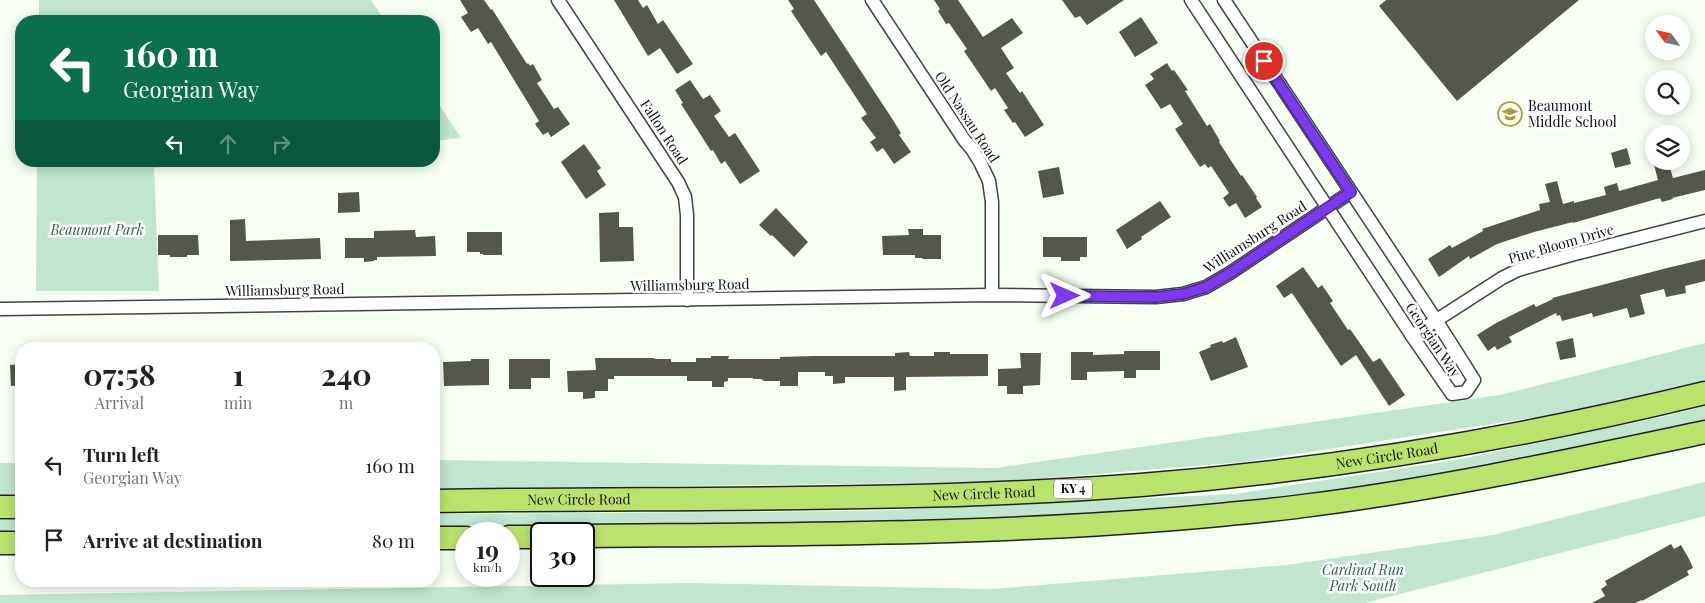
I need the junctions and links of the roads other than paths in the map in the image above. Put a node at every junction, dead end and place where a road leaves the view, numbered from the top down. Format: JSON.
{"nodes":[{"id":1,"x":558,"y":0,"type":"edge"},
{"id":2,"x":872,"y":0,"type":"edge"},
{"id":3,"x":1192,"y":0,"type":"edge"},
{"id":4,"x":1224,"y":0,"type":"edge"},
{"id":5,"x":1351,"y":192,"type":"junction"},
{"id":6,"x":1328,"y":207,"type":"junction"},
{"id":7,"x":1705,"y":221,"type":"edge"},
{"id":8,"x":992,"y":296,"type":"junction"},
{"id":9,"x":687,"y":300,"type":"junction"},
{"id":10,"x":0,"y":309,"type":"edge"},
{"id":11,"x":1436,"y":320,"type":"junction"},
{"id":12,"x":1412,"y":336,"type":"junction"},
{"id":13,"x":1705,"y":393,"type":"edge"},
{"id":14,"x":1705,"y":432,"type":"edge"},
{"id":15,"x":440,"y":501,"type":"edge"},
{"id":16,"x":0,"y":507,"type":"edge"},
{"id":17,"x":15,"y":507,"type":"edge"},
{"id":18,"x":595,"y":536,"type":"edge"},
{"id":19,"x":440,"y":538,"type":"edge"},
{"id":20,"x":455,"y":538,"type":"edge"},
{"id":21,"x":0,"y":543,"type":"edge"},
{"id":22,"x":15,"y":543,"type":"edge"}],
"edges":[{"from":1,"to":9,"type":"street","name":"Fallon Road"},
{"from":2,"to":8,"type":"street","name":"Old Nassau Road"},
{"from":3,"to":6,"type":"street","name":"Georgian Way"},
{"from":4,"to":5,"type":"street","name":"Georgian Way"},
{"from":5,"to":6,"type":"street","name":"Williamsburg Road"},
{"from":5,"to":11,"type":"street","name":"Georgian Way"},
{"from":6,"to":8,"type":"street","name":"Williamsburg Road"},
{"from":6,"to":12,"type":"street","name":"Georgian Way"},
{"from":7,"to":11,"type":"street","name":"Pine Bloom Drive"},
{"from":8,"to":9,"type":"street","name":"Williamsburg Road"},
{"from":9,"to":10,"type":"street","name":"Williamsburg Road"},
{"from":11,"to":12,"type":"street","name":"Pine Bloom Drive"},
{"from":11,"to":12,"type":"street","name":"Georgian Way"},
{"from":13,"to":15,"type":"highway","name":"New Circle Road","number":"KY 4"},
{"from":14,"to":18,"type":"highway"},
{"from":16,"to":17,"type":"highway"},
{"from":19,"to":20,"type":"highway"},
{"from":21,"to":22,"type":"highway"}]}
